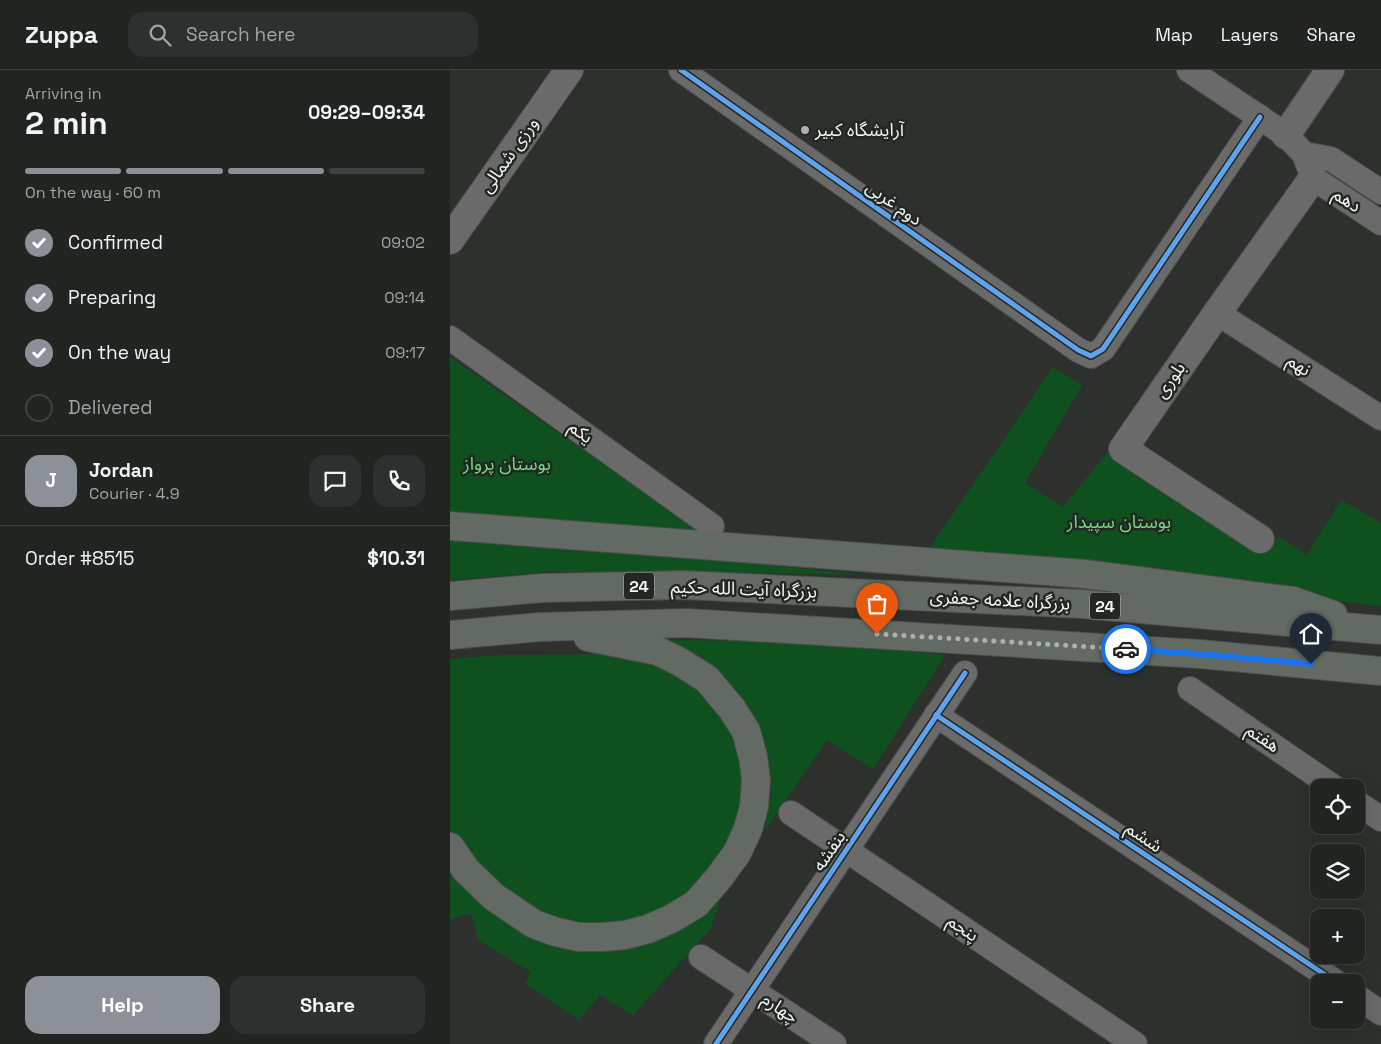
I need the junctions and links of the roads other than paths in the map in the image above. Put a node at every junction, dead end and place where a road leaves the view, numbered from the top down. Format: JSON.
{"nodes":[{"id":1,"x":569,"y":70,"type":"edge"},
{"id":2,"x":681,"y":70,"type":"edge"},
{"id":3,"x":1189,"y":70,"type":"edge"},
{"id":4,"x":1330,"y":70,"type":"edge"},
{"id":5,"x":1260,"y":117,"type":"junction"},
{"id":6,"x":1308,"y":156,"type":"junction"},
{"id":7,"x":1381,"y":192,"type":"edge"},
{"id":8,"x":1381,"y":223,"type":"edge"},
{"id":9,"x":450,"y":240,"type":"edge"},
{"id":10,"x":1217,"y":313,"type":"junction"},
{"id":11,"x":450,"y":338,"type":"edge"},
{"id":12,"x":1381,"y":418,"type":"edge"},
{"id":13,"x":450,"y":526,"type":"edge"},
{"id":14,"x":712,"y":526,"type":"dead end"},
{"id":15,"x":1260,"y":539,"type":"dead end"},
{"id":16,"x":828,"y":592,"type":"joint"},
{"id":17,"x":450,"y":596,"type":"edge"},
{"id":18,"x":540,"y":627,"type":"junction"},
{"id":19,"x":1377,"y":629,"type":"edge"},
{"id":20,"x":450,"y":635,"type":"edge"},
{"id":21,"x":1381,"y":671,"type":"edge"},
{"id":22,"x":964,"y":673,"type":"dead end"},
{"id":23,"x":1190,"y":688,"type":"dead end"},
{"id":24,"x":936,"y":715,"type":"junction"},
{"id":25,"x":1322,"y":779,"type":"edge"},
{"id":26,"x":1365,"y":808,"type":"edge"},
{"id":27,"x":791,"y":813,"type":"dead end"},
{"id":28,"x":1381,"y":819,"type":"edge"},
{"id":29,"x":450,"y":847,"type":"edge"},
{"id":30,"x":846,"y":850,"type":"junction"},
{"id":31,"x":701,"y":956,"type":"dead end"},
{"id":32,"x":1324,"y":974,"type":"edge"},
{"id":33,"x":752,"y":990,"type":"junction"},
{"id":34,"x":1365,"y":1002,"type":"edge"},
{"id":35,"x":1381,"y":1013,"type":"edge"},
{"id":36,"x":716,"y":1044,"type":"edge"},
{"id":37,"x":834,"y":1044,"type":"edge"},
{"id":38,"x":1135,"y":1044,"type":"edge"}],
"edges":[{"from":1,"to":9,"type":"street","name":"ورزی شمالی"},
{"from":2,"to":5,"type":"street","name":"دوم غربی"},
{"from":3,"to":5,"type":"street"},
{"from":4,"to":6,"type":"street","name":"بلوری"},
{"from":5,"to":6,"type":"street"},
{"from":6,"to":7,"type":"street","name":"دهم"},
{"from":6,"to":8,"type":"street","name":"دهم"},
{"from":6,"to":10,"type":"street","name":"بلوری"},
{"from":10,"to":12,"type":"street","name":"نهم"},
{"from":10,"to":15,"type":"street","name":"بلوری"},
{"from":11,"to":14,"type":"street","name":"یکم"},
{"from":13,"to":19,"type":"highway"},
{"from":16,"to":17,"type":"highway","name":"بزرگراه آیت الله حکیم","number":"24"},
{"from":16,"to":19,"type":"highway","name":"بزرگراه علامه جعفری","number":"24"},
{"from":18,"to":20,"type":"highway","name":"بزرگراه آیت الله حکیم","number":"24"},
{"from":18,"to":21,"type":"highway","name":"بزرگراه آیت الله حکیم","number":"24"},
{"from":18,"to":29,"type":"highway"},
{"from":22,"to":24,"type":"street","name":"بنفشه"},
{"from":23,"to":25,"type":"street","name":"هفتم"},
{"from":24,"to":30,"type":"street","name":"بنفشه"},
{"from":24,"to":32,"type":"street","name":"ششم"},
{"from":26,"to":28,"type":"street"},
{"from":27,"to":30,"type":"street","name":"پنجم"},
{"from":30,"to":33,"type":"street","name":"بنفشه"},
{"from":30,"to":38,"type":"street","name":"پنجم"},
{"from":31,"to":33,"type":"street","name":"چهارم"},
{"from":33,"to":36,"type":"street","name":"بنفشه"},
{"from":33,"to":37,"type":"street","name":"چهارم"},
{"from":34,"to":35,"type":"street"}]}
